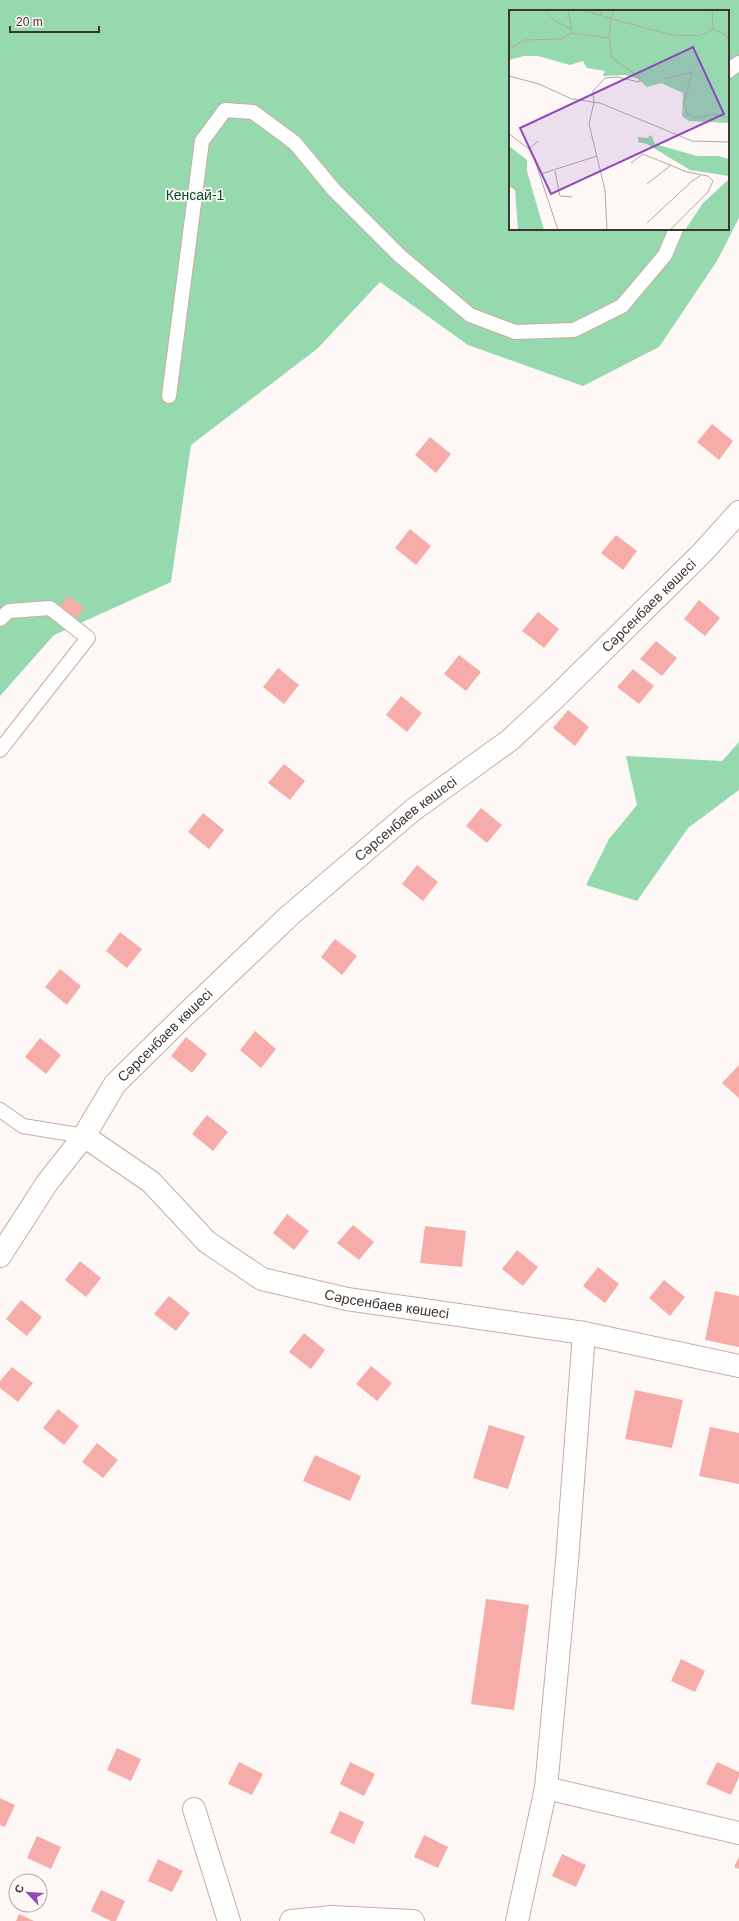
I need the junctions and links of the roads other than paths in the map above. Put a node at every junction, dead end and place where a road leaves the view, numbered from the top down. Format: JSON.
{"nodes":[{"id":1,"x":739,"y":63,"type":"edge"},
{"id":2,"x":729,"y":70,"type":"edge"},
{"id":3,"x":676,"y":230,"type":"edge"},
{"id":4,"x":169,"y":396,"type":"dead end"},
{"id":5,"x":739,"y":512,"type":"edge"},
{"id":6,"x":0,"y":619,"type":"edge"},
{"id":7,"x":0,"y":750,"type":"edge"},
{"id":8,"x":0,"y":1110,"type":"edge"},
{"id":9,"x":84,"y":1136,"type":"junction"},
{"id":10,"x":0,"y":1256,"type":"edge"},
{"id":11,"x":584,"y":1333,"type":"junction"},
{"id":12,"x":739,"y":1366,"type":"edge"},
{"id":13,"x":546,"y":1788,"type":"junction"},
{"id":14,"x":194,"y":1809,"type":"dead end"},
{"id":15,"x":739,"y":1833,"type":"edge"},
{"id":16,"x":229,"y":1921,"type":"edge"},
{"id":17,"x":291,"y":1921,"type":"edge"},
{"id":18,"x":413,"y":1921,"type":"edge"},
{"id":19,"x":517,"y":1921,"type":"edge"}],
"edges":[{"from":1,"to":2,"type":"lane"},
{"from":3,"to":4,"type":"lane"},
{"from":5,"to":9,"type":"street","name":"Сәрсенбаев көшесі"},
{"from":6,"to":7,"type":"lane"},
{"from":8,"to":9,"type":"lane"},
{"from":9,"to":10,"type":"street","name":"Сәрсенбаев көшесі"},
{"from":9,"to":11,"type":"street","name":"Сәрсенбаев көшесі"},
{"from":11,"to":12,"type":"street","name":"Сәрсенбаев көшесі"},
{"from":11,"to":13,"type":"street"},
{"from":13,"to":15,"type":"street"},
{"from":13,"to":19,"type":"street"},
{"from":14,"to":16,"type":"street"},
{"from":17,"to":18,"type":"street"}]}
